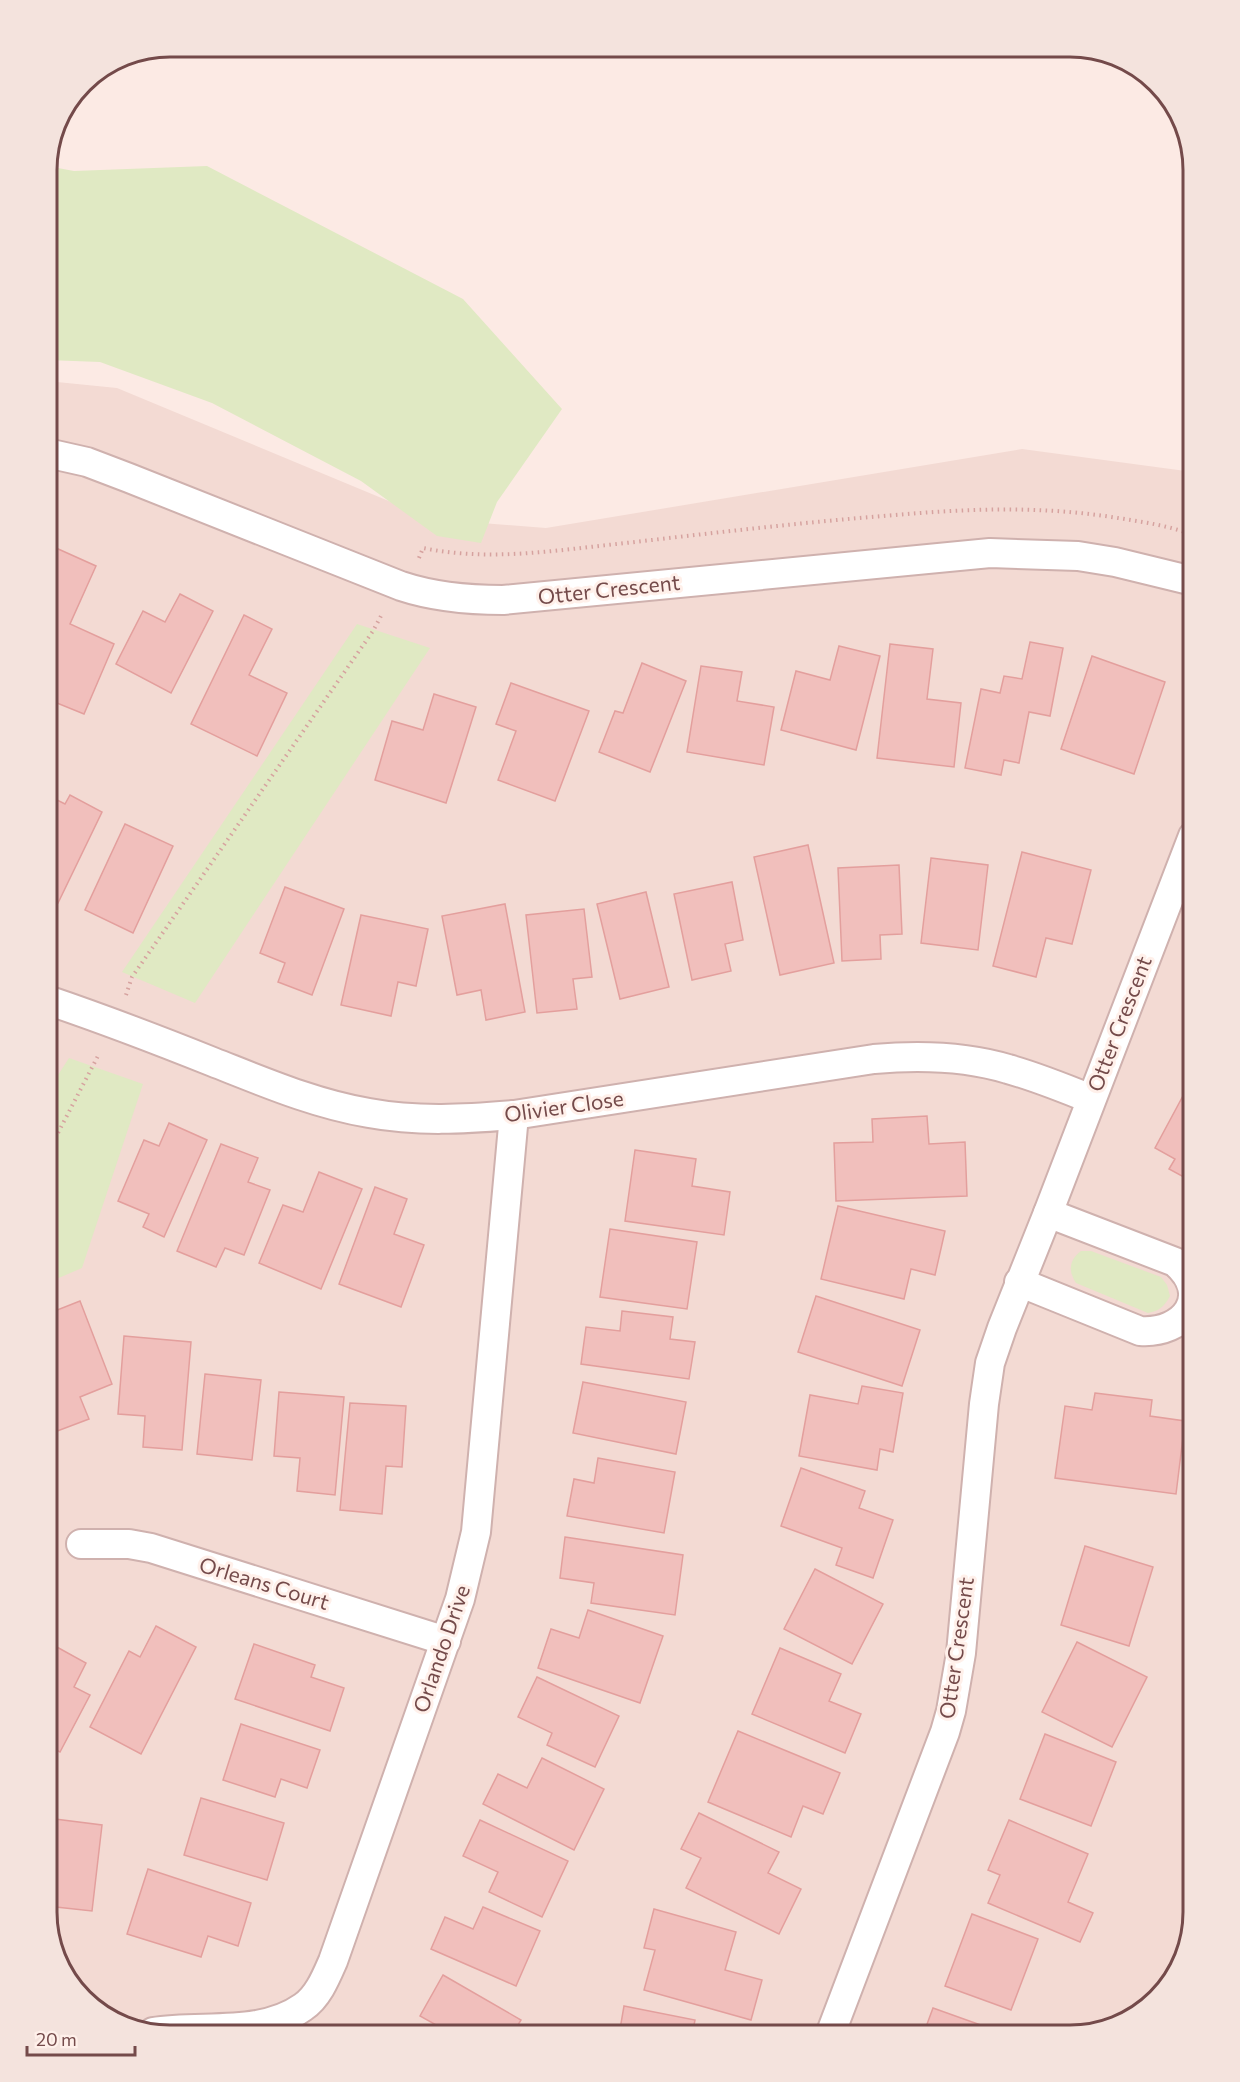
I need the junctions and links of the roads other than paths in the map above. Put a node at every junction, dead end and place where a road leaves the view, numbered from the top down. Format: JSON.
{"nodes":[{"id":1,"x":57,"y":455,"type":"edge"},
{"id":2,"x":1183,"y":578,"type":"edge"},
{"id":3,"x":1183,"y":864,"type":"edge"},
{"id":4,"x":57,"y":1003,"type":"edge"},
{"id":5,"x":1092,"y":1099,"type":"junction"},
{"id":6,"x":514,"y":1115,"type":"junction"},
{"id":7,"x":1048,"y":1213,"type":"junction"},
{"id":8,"x":1183,"y":1269,"type":"edge"},
{"id":9,"x":1019,"y":1282,"type":"junction"},
{"id":10,"x":1183,"y":1316,"type":"edge"},
{"id":11,"x":81,"y":1544,"type":"dead end"},
{"id":12,"x":446,"y":1641,"type":"junction"},
{"id":13,"x":251,"y":2025,"type":"edge"},
{"id":14,"x":834,"y":2025,"type":"edge"}],
"edges":[{"from":1,"to":2,"type":"street","name":"Otter Crescent"},
{"from":3,"to":5,"type":"street","name":"Otter Crescent"},
{"from":4,"to":6,"type":"street","name":"Olivier Close"},
{"from":5,"to":6,"type":"street","name":"Olivier Close"},
{"from":5,"to":7,"type":"street","name":"Otter Crescent"},
{"from":6,"to":12,"type":"street","name":"Orlando Drive"},
{"from":7,"to":8,"type":"street"},
{"from":7,"to":9,"type":"street","name":"Otter Crescent"},
{"from":9,"to":10,"type":"street"},
{"from":9,"to":14,"type":"street","name":"Otter Crescent"},
{"from":11,"to":12,"type":"street","name":"Orleans Court"},
{"from":12,"to":13,"type":"street","name":"Orlando Drive"}]}
